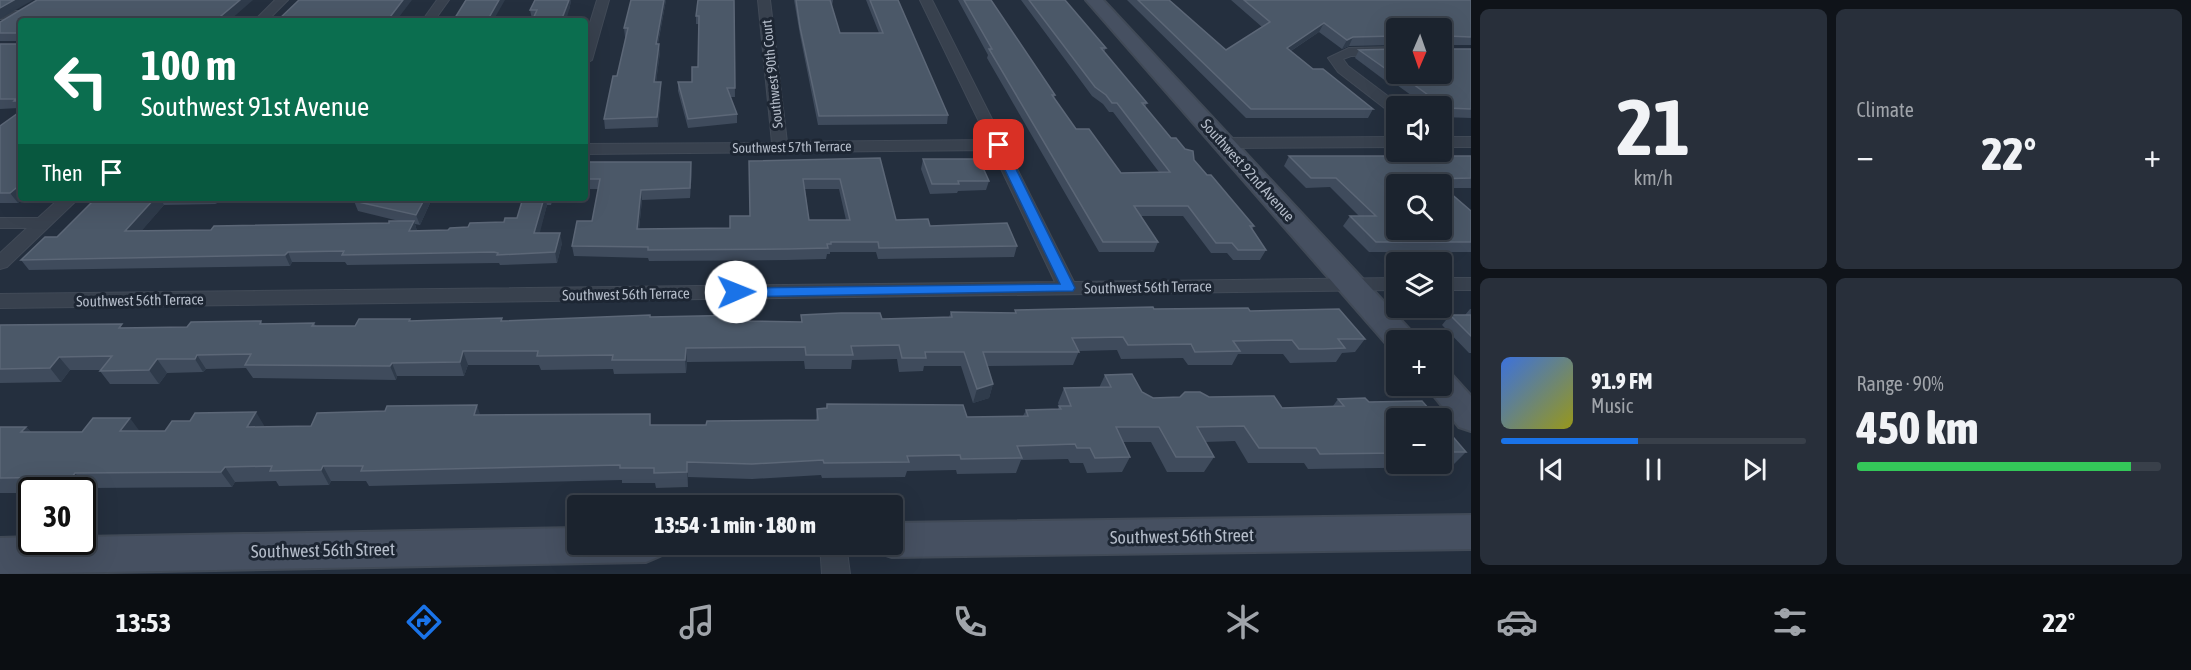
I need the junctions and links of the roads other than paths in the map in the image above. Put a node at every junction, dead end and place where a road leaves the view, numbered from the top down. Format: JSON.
{"nodes":[{"id":1,"x":282,"y":0,"type":"edge"},
{"id":2,"x":443,"y":0,"type":"edge"},
{"id":3,"x":603,"y":0,"type":"edge"},
{"id":4,"x":764,"y":0,"type":"edge"},
{"id":5,"x":926,"y":0,"type":"edge"},
{"id":6,"x":1094,"y":0,"type":"edge"},
{"id":7,"x":0,"y":15,"type":"edge"},
{"id":8,"x":263,"y":18,"type":"edge"},
{"id":9,"x":430,"y":18,"type":"edge"},
{"id":10,"x":0,"y":27,"type":"edge"},
{"id":11,"x":588,"y":50,"type":"edge"},
{"id":12,"x":1386,"y":51,"type":"edge"},
{"id":13,"x":1386,"y":102,"type":"edge"},
{"id":14,"x":1386,"y":142,"type":"edge"},
{"id":15,"x":1452,"y":142,"type":"edge"},
{"id":16,"x":1471,"y":142,"type":"edge"},
{"id":17,"x":1223,"y":143,"type":"junction"},
{"id":18,"x":999,"y":145,"type":"junction"},
{"id":19,"x":780,"y":147,"type":"junction"},
{"id":20,"x":588,"y":149,"type":"edge"},
{"id":21,"x":67,"y":201,"type":"edge"},
{"id":22,"x":0,"y":223,"type":"edge"},
{"id":23,"x":43,"y":223,"type":"junction"},
{"id":24,"x":0,"y":263,"type":"edge"},
{"id":25,"x":1350,"y":284,"type":"junction"},
{"id":26,"x":1386,"y":284,"type":"edge"},
{"id":27,"x":1452,"y":284,"type":"edge"},
{"id":28,"x":1471,"y":284,"type":"edge"},
{"id":29,"x":1068,"y":288,"type":"junction"},
{"id":30,"x":0,"y":302,"type":"edge"},
{"id":31,"x":1392,"y":330,"type":"edge"},
{"id":32,"x":1452,"y":396,"type":"edge"},
{"id":33,"x":1471,"y":418,"type":"edge"},
{"id":34,"x":1471,"y":532,"type":"edge"},
{"id":35,"x":903,"y":540,"type":"edge"},
{"id":36,"x":567,"y":547,"type":"edge"},
{"id":37,"x":834,"y":555,"type":"edge"},
{"id":38,"x":0,"y":556,"type":"edge"},
{"id":39,"x":64,"y":564,"type":"edge"},
{"id":40,"x":836,"y":574,"type":"edge"}],
"edges":[{"from":1,"to":8,"type":"street"},
{"from":2,"to":9,"type":"street"},
{"from":3,"to":11,"type":"street"},
{"from":4,"to":19,"type":"street","name":"Southwest 90th Court"},
{"from":5,"to":18,"type":"street"},
{"from":6,"to":17,"type":"main road","name":"Southwest 92nd Avenue"},
{"from":7,"to":10,"type":"street"},
{"from":12,"to":13,"type":"street"},
{"from":14,"to":17,"type":"street"},
{"from":15,"to":16,"type":"street"},
{"from":17,"to":25,"type":"main road","name":"Southwest 92nd Avenue"},
{"from":18,"to":19,"type":"street","name":"Southwest 57th Terrace"},
{"from":18,"to":29,"type":"street"},
{"from":19,"to":20,"type":"street","name":"Southwest 57th Terrace"},
{"from":21,"to":23,"type":"street"},
{"from":22,"to":23,"type":"street"},
{"from":23,"to":24,"type":"street"},
{"from":25,"to":26,"type":"street","name":"Southwest 56th Terrace"},
{"from":25,"to":29,"type":"street","name":"Southwest 56th Terrace"},
{"from":25,"to":31,"type":"main road","name":"Southwest 92nd Avenue"},
{"from":27,"to":28,"type":"street"},
{"from":29,"to":30,"type":"street","name":"Southwest 56th Terrace"},
{"from":32,"to":33,"type":"main road"},
{"from":34,"to":35,"type":"main road","name":"Southwest 56th Street"},
{"from":36,"to":39,"type":"main road","name":"Southwest 56th Street"},
{"from":37,"to":40,"type":"street"},
{"from":38,"to":39,"type":"main road","name":"Southwest 56th Street"}]}
